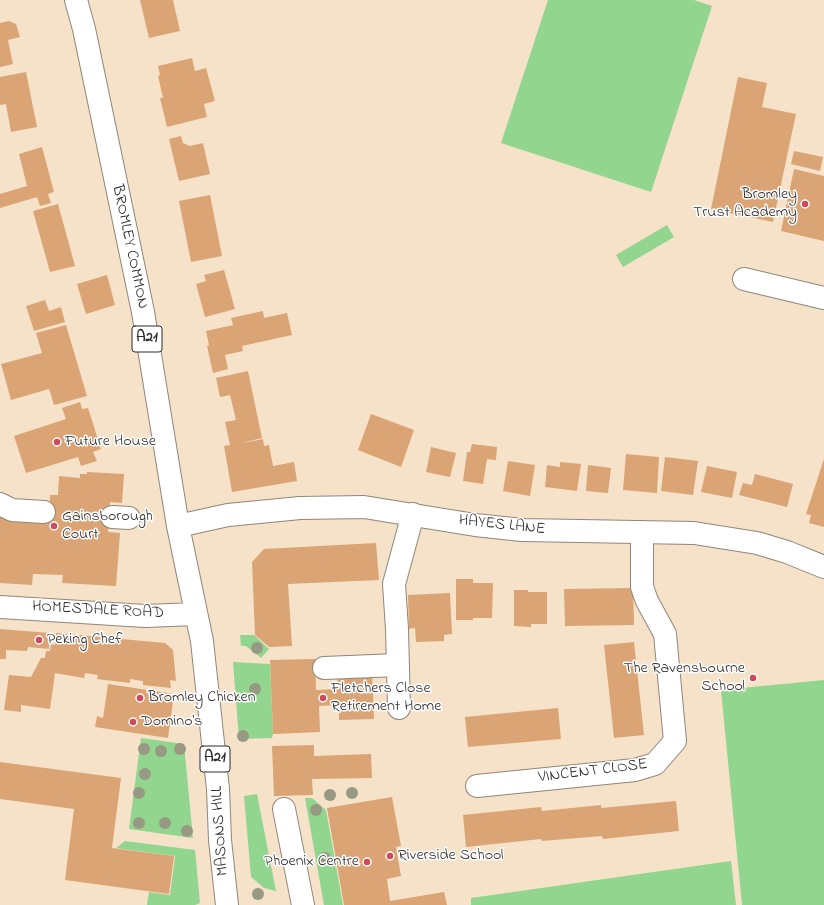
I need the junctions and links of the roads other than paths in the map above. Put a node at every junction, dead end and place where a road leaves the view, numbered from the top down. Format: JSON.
{"nodes":[{"id":1,"x":76,"y":0,"type":"edge"},
{"id":2,"x":744,"y":279,"type":"dead end"},
{"id":3,"x":824,"y":298,"type":"edge"},
{"id":4,"x":0,"y":504,"type":"edge"},
{"id":5,"x":44,"y":512,"type":"dead end"},
{"id":6,"x":413,"y":514,"type":"junction"},
{"id":7,"x":178,"y":526,"type":"junction"},
{"id":8,"x":642,"y":532,"type":"junction"},
{"id":9,"x":824,"y":567,"type":"edge"},
{"id":10,"x":0,"y":607,"type":"edge"},
{"id":11,"x":196,"y":614,"type":"junction"},
{"id":12,"x":398,"y":665,"type":"junction"},
{"id":13,"x":324,"y":668,"type":"dead end"},
{"id":14,"x":399,"y":708,"type":"dead end"},
{"id":15,"x":477,"y":786,"type":"dead end"},
{"id":16,"x":284,"y":809,"type":"dead end"},
{"id":17,"x":227,"y":905,"type":"edge"},
{"id":18,"x":303,"y":905,"type":"edge"}],
"edges":[{"from":1,"to":7,"type":"main road","name":"BROMLEY COMMON","number":"A21"},
{"from":2,"to":3,"type":"main road"},
{"from":4,"to":5,"type":"main road"},
{"from":6,"to":7,"type":"main road","name":"HAYES LANE"},
{"from":6,"to":8,"type":"main road","name":"HAYES LANE"},
{"from":6,"to":12,"type":"main road"},
{"from":7,"to":11,"type":"main road","name":"BROMLEY COMMON","number":"A21"},
{"from":8,"to":9,"type":"main road","name":"HAYES LANE"},
{"from":8,"to":15,"type":"main road","name":"VINCENT CLOSE"},
{"from":10,"to":11,"type":"main road","name":"HOMESDALE ROAD"},
{"from":11,"to":17,"type":"main road","name":"MASONS HILL","number":"A21"},
{"from":12,"to":13,"type":"main road"},
{"from":12,"to":14,"type":"main road"},
{"from":16,"to":18,"type":"main road"}]}
